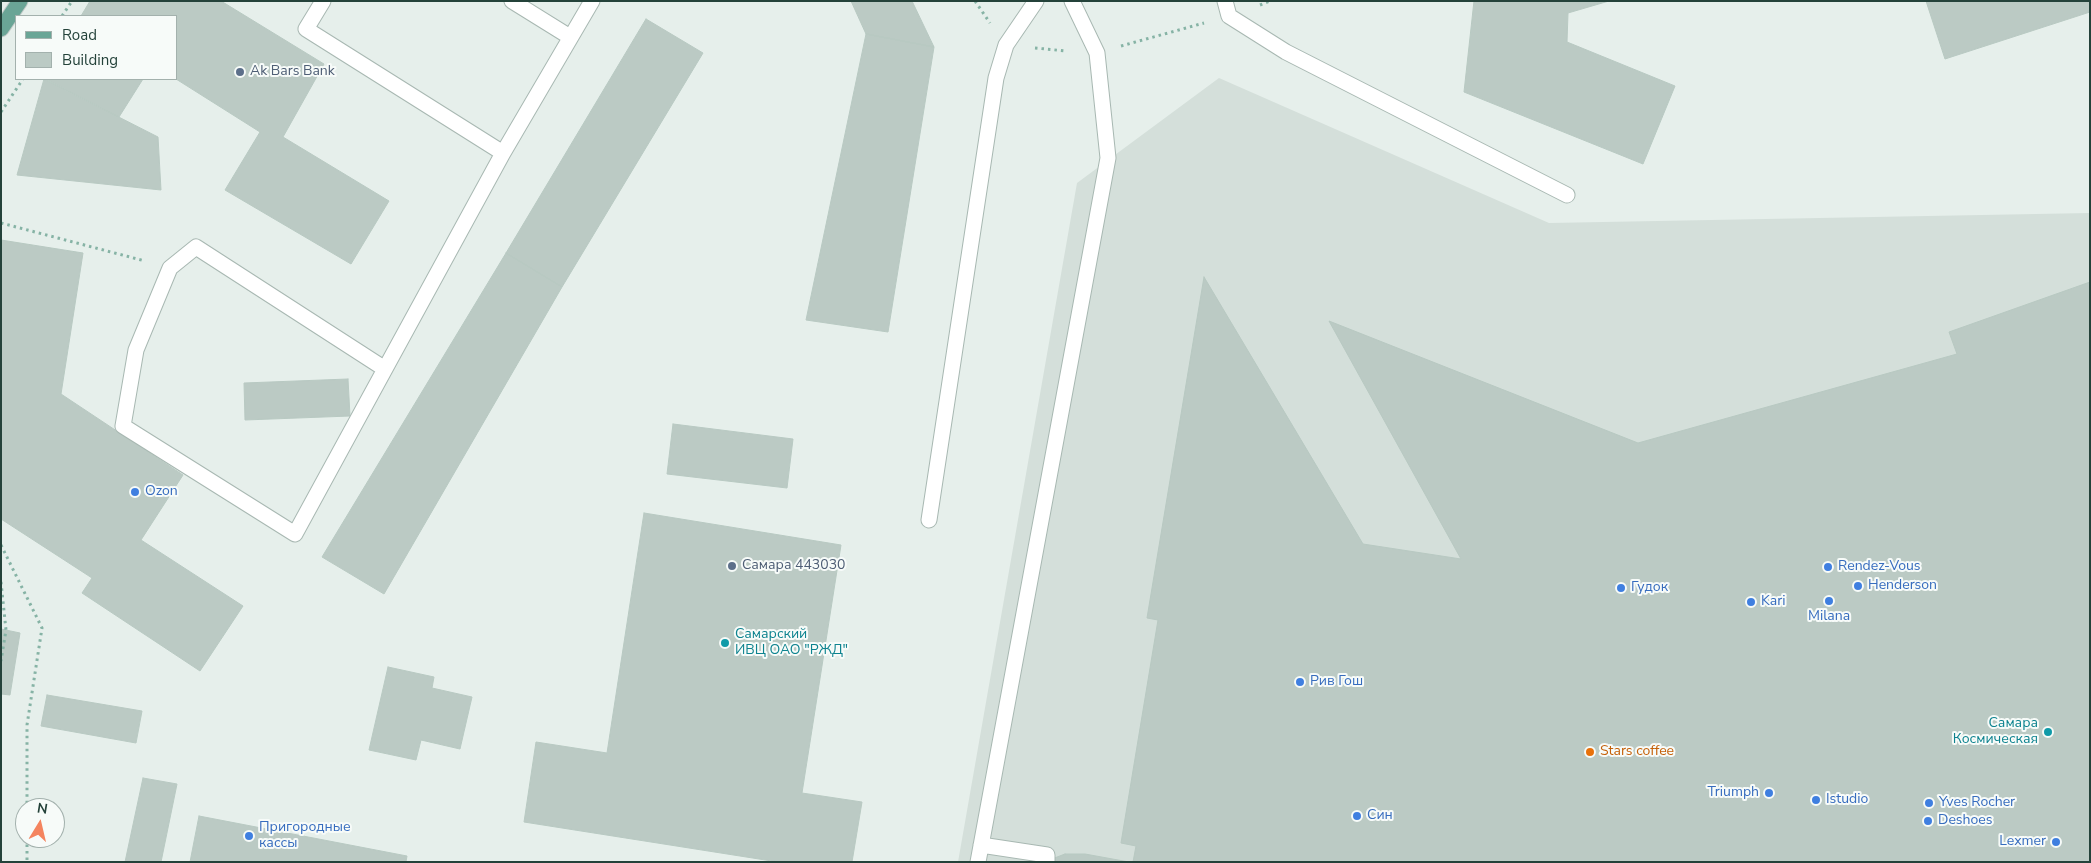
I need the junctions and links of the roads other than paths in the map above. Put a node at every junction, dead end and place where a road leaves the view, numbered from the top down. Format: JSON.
{"nodes":[{"id":1,"x":20,"y":1,"type":"edge"},
{"id":2,"x":323,"y":1,"type":"edge"},
{"id":3,"x":512,"y":1,"type":"edge"},
{"id":4,"x":592,"y":1,"type":"edge"},
{"id":5,"x":1036,"y":1,"type":"edge"},
{"id":6,"x":1072,"y":1,"type":"edge"},
{"id":7,"x":1225,"y":1,"type":"edge"},
{"id":8,"x":1,"y":29,"type":"edge"},
{"id":9,"x":570,"y":37,"type":"junction"},
{"id":10,"x":503,"y":153,"type":"junction"},
{"id":11,"x":1567,"y":195,"type":"dead end"},
{"id":12,"x":385,"y":369,"type":"junction"},
{"id":13,"x":929,"y":520,"type":"dead end"},
{"id":14,"x":981,"y":845,"type":"junction"},
{"id":15,"x":978,"y":862,"type":"edge"},
{"id":16,"x":1047,"y":862,"type":"edge"}],
"edges":[{"from":1,"to":8,"type":"main road"},
{"from":2,"to":10,"type":"lane"},
{"from":3,"to":9,"type":"lane"},
{"from":4,"to":9,"type":"lane"},
{"from":5,"to":13,"type":"lane"},
{"from":6,"to":14,"type":"lane"},
{"from":7,"to":11,"type":"lane"},
{"from":9,"to":10,"type":"lane"},
{"from":10,"to":12,"type":"lane"},
{"from":12,"to":12,"type":"lane"},
{"from":14,"to":15,"type":"lane"},
{"from":14,"to":16,"type":"lane"}]}
